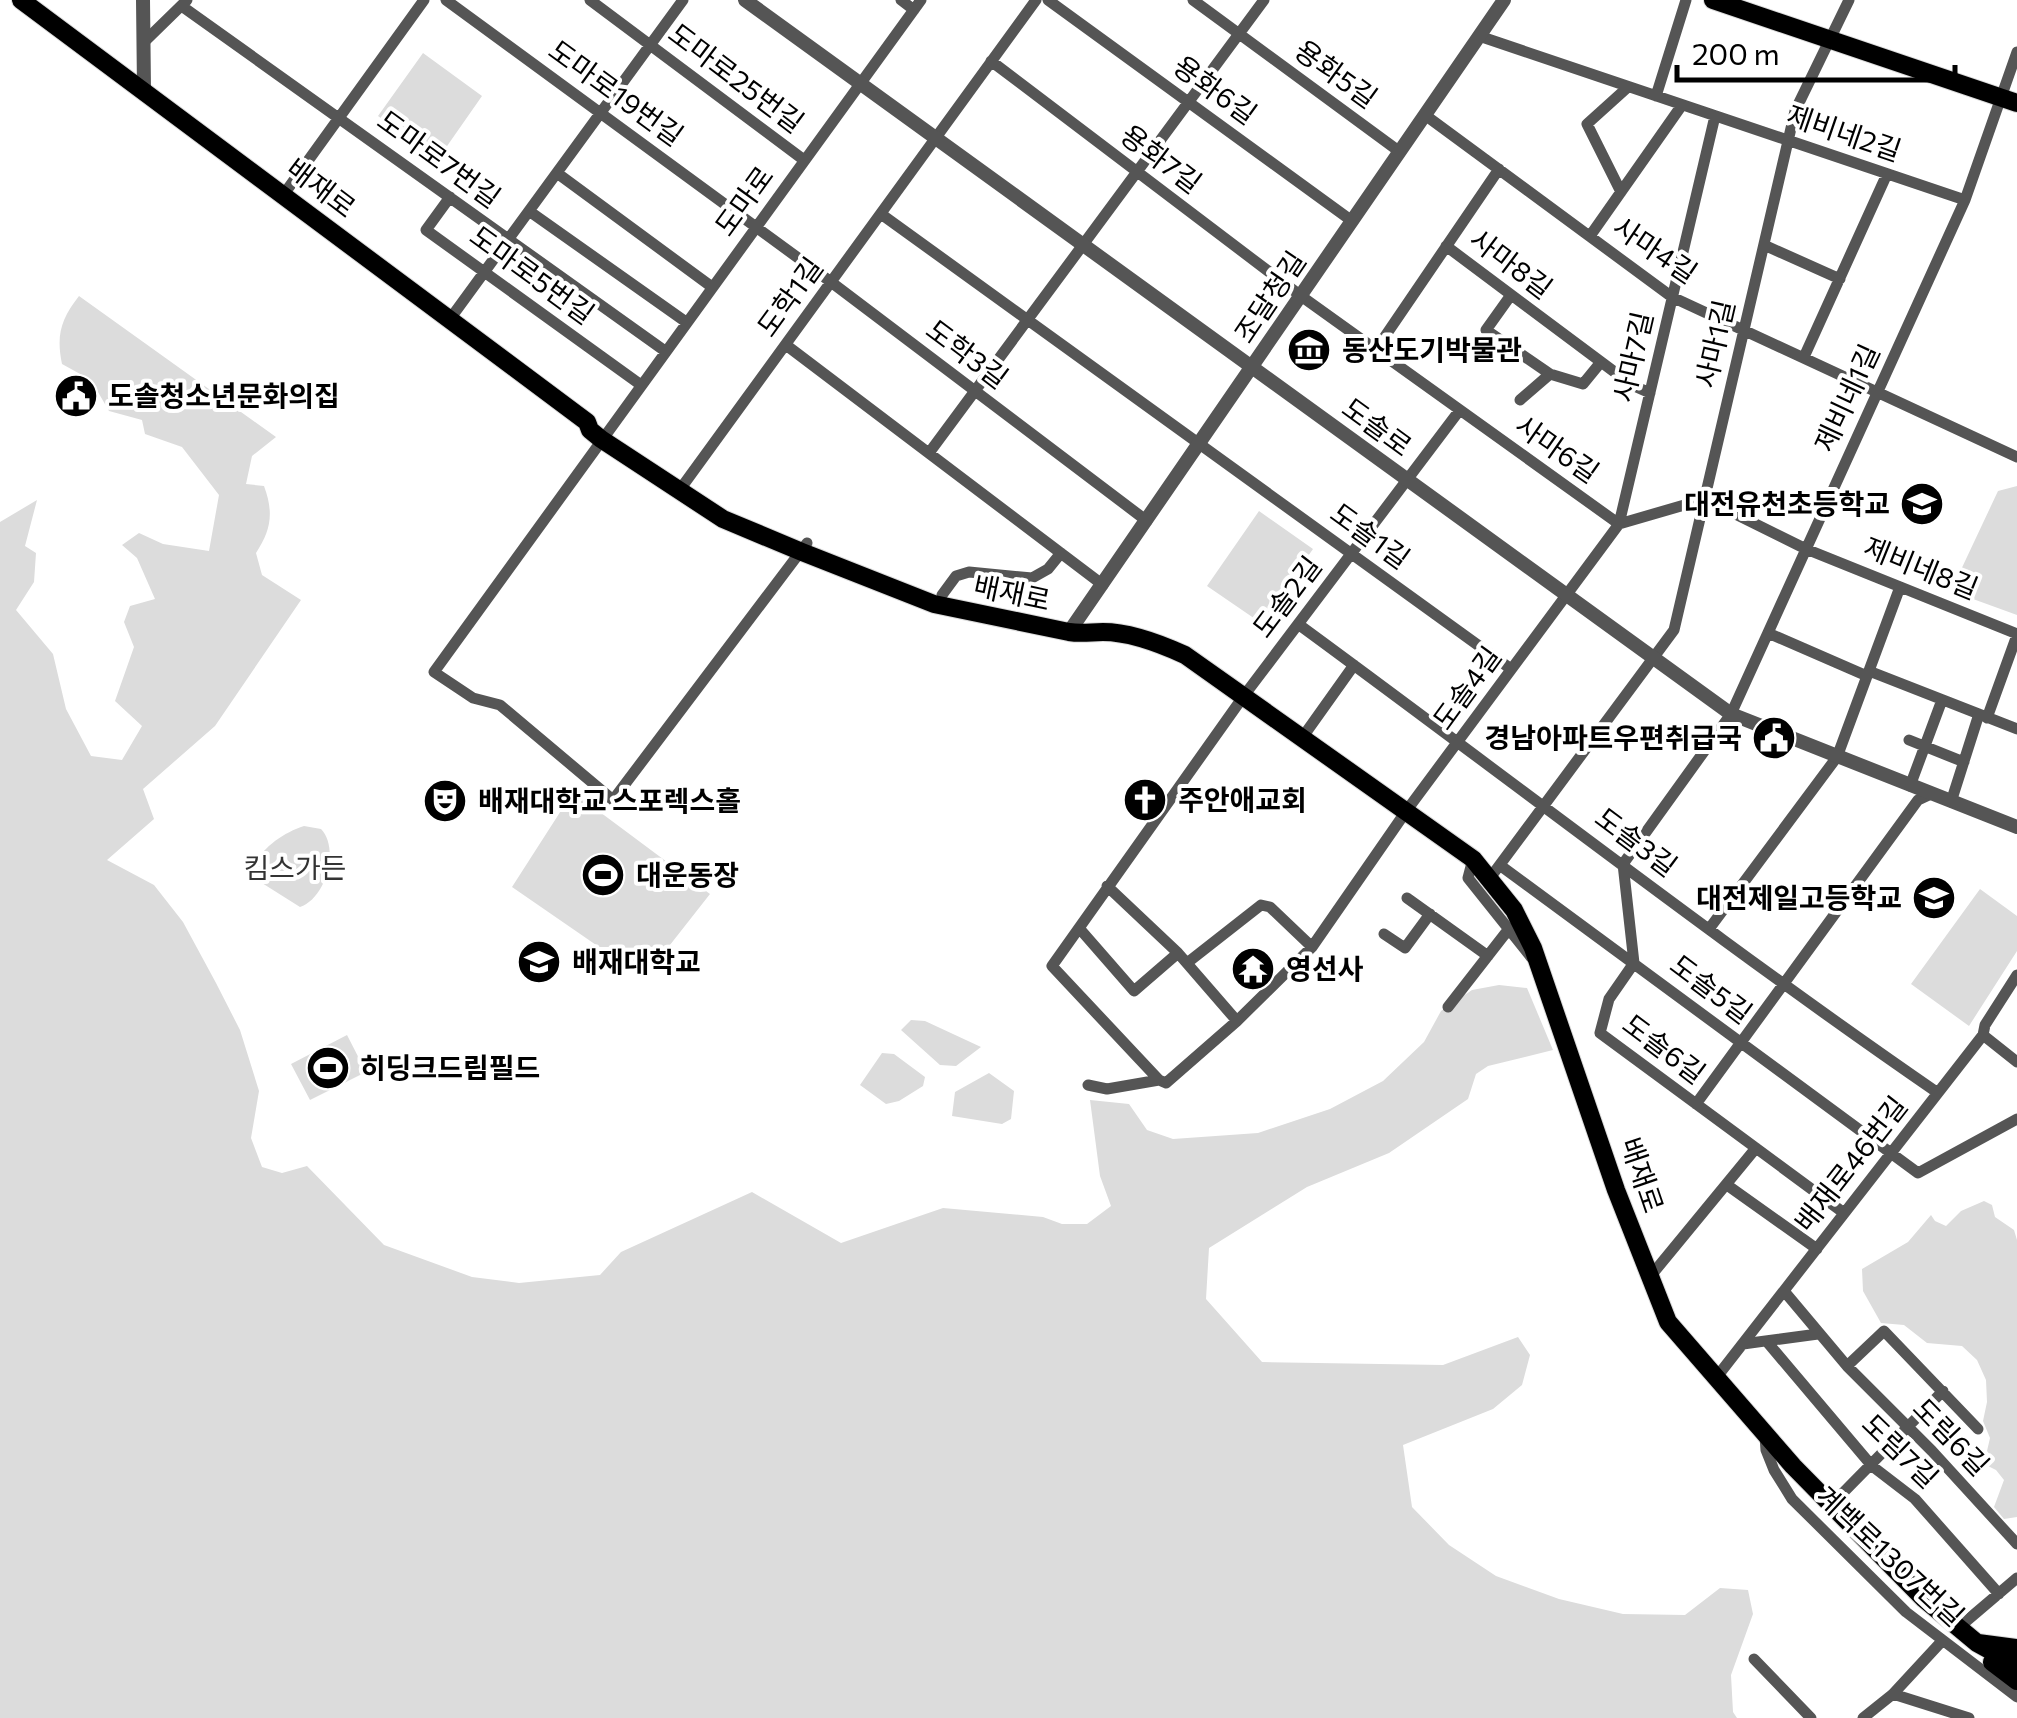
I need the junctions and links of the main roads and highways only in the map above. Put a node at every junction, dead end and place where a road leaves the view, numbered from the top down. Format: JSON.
{"nodes":[{"id":1,"x":21,"y":0,"type":"edge"},
{"id":2,"x":1713,"y":0,"type":"edge"},
{"id":3,"x":1742,"y":4,"type":"edge"},
{"id":4,"x":2010,"y":102,"type":"edge"},
{"id":5,"x":604,"y":435,"type":"junction"},
{"id":6,"x":804,"y":548,"type":"junction"},
{"id":7,"x":1074,"y":627,"type":"junction"},
{"id":8,"x":1949,"y":1630,"type":"junction"},
{"id":9,"x":1977,"y":1643,"type":"junction"},
{"id":10,"x":2017,"y":1648,"type":"edge"},
{"id":11,"x":2008,"y":1666,"type":"edge"},
{"id":12,"x":2017,"y":1681,"type":"edge"}],
"edges":[{"from":1,"to":5,"type":"main road","name":"배재로"},
{"from":2,"to":3,"type":"main road"},
{"from":3,"to":4,"type":"main road"},
{"from":5,"to":6,"type":"main road","name":"배재로"},
{"from":5,"to":6,"type":"main road","name":"배재로"},
{"from":6,"to":7,"type":"main road","name":"배재로"},
{"from":6,"to":7,"type":"main road","name":"배재로"},
{"from":7,"to":8,"type":"main road","name":"배재로"},
{"from":8,"to":9,"type":"main road","name":"배재로"},
{"from":8,"to":11,"type":"main road"},
{"from":9,"to":10,"type":"main road"},
{"from":9,"to":11,"type":"main road","name":"배재로"},
{"from":11,"to":12,"type":"main road"}]}
